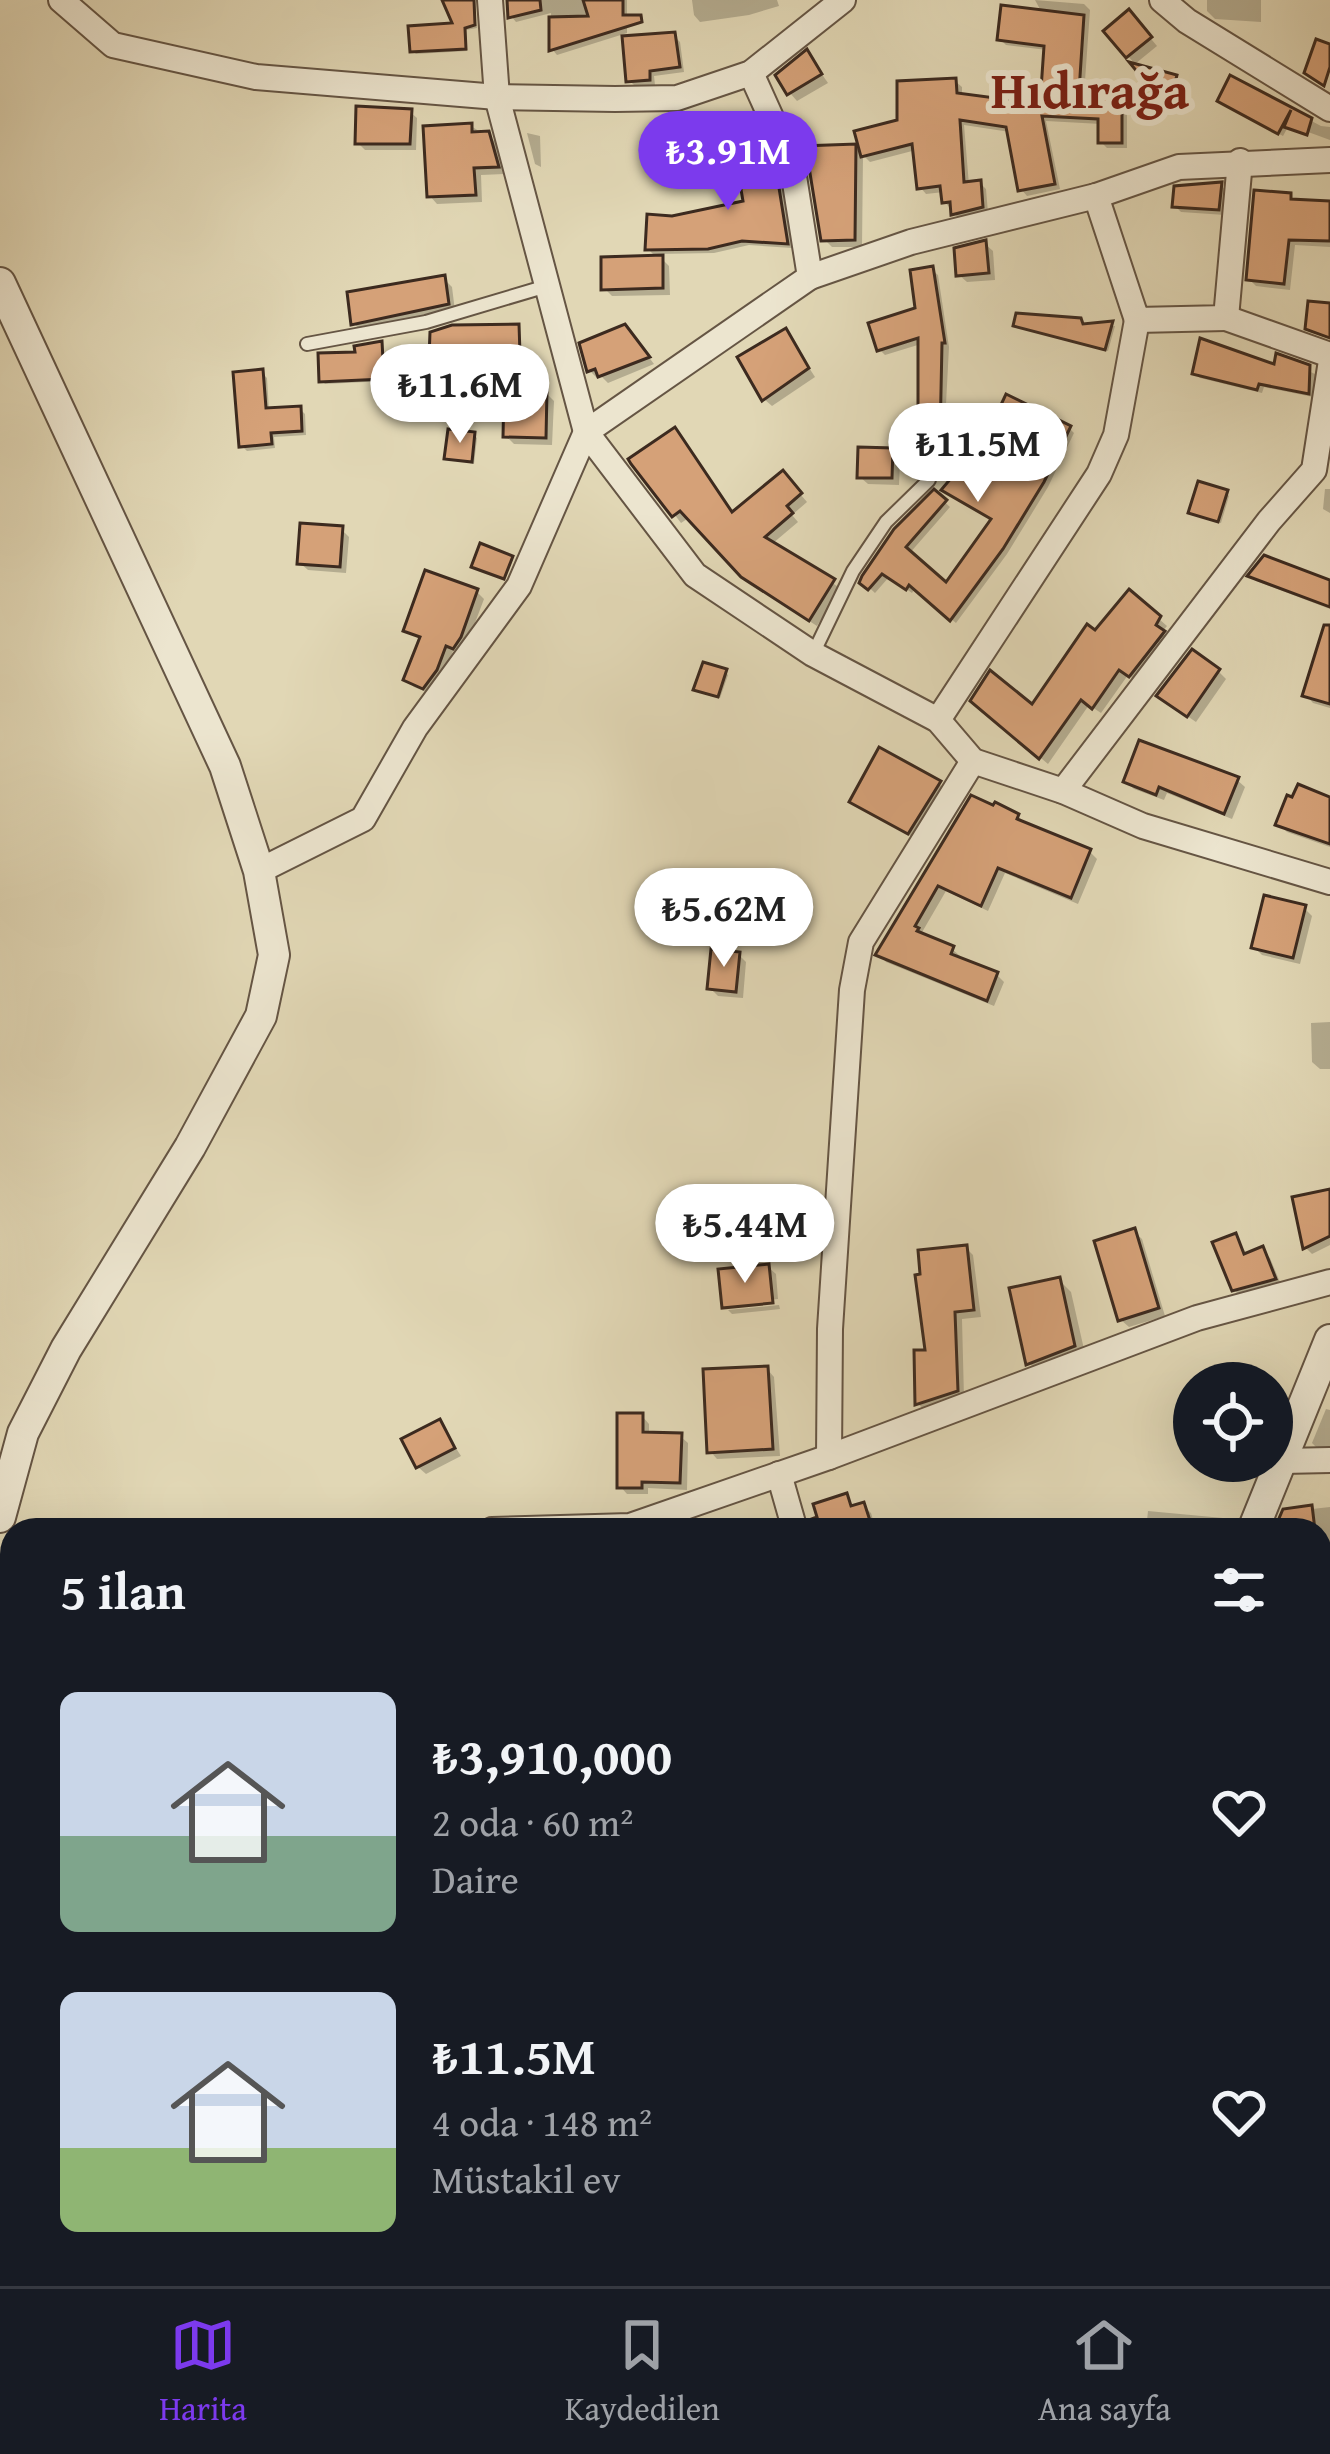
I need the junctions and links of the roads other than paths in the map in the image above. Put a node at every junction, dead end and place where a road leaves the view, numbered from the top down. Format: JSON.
{"nodes":[{"id":1,"x":61,"y":0,"type":"edge"},
{"id":2,"x":490,"y":0,"type":"edge"},
{"id":3,"x":840,"y":0,"type":"edge"},
{"id":4,"x":1162,"y":0,"type":"edge"},
{"id":5,"x":751,"y":73,"type":"junction"},
{"id":6,"x":497,"y":97,"type":"junction"},
{"id":7,"x":1330,"y":110,"type":"edge"},
{"id":8,"x":1330,"y":160,"type":"edge"},
{"id":9,"x":1240,"y":161,"type":"junction"},
{"id":10,"x":1096,"y":196,"type":"junction"},
{"id":11,"x":810,"y":277,"type":"junction"},
{"id":12,"x":0,"y":283,"type":"edge"},
{"id":13,"x":547,"y":286,"type":"junction"},
{"id":14,"x":1226,"y":319,"type":"junction"},
{"id":15,"x":1137,"y":320,"type":"junction"},
{"id":16,"x":307,"y":344,"type":"dead end"},
{"id":17,"x":1330,"y":355,"type":"edge"},
{"id":18,"x":1330,"y":367,"type":"edge"},
{"id":19,"x":586,"y":432,"type":"junction"},
{"id":20,"x":929,"y":480,"type":"dead end"},
{"id":21,"x":814,"y":654,"type":"junction"},
{"id":22,"x":938,"y":720,"type":"junction"},
{"id":23,"x":973,"y":761,"type":"junction"},
{"id":24,"x":1063,"y":791,"type":"junction"},
{"id":25,"x":260,"y":871,"type":"junction"},
{"id":26,"x":1330,"y":882,"type":"edge"},
{"id":27,"x":1330,"y":1282,"type":"edge"},
{"id":28,"x":1330,"y":1340,"type":"edge"},
{"id":29,"x":1293,"y":1433,"type":"edge"},
{"id":30,"x":829,"y":1457,"type":"junction"},
{"id":31,"x":1330,"y":1460,"type":"edge"},
{"id":32,"x":1293,"y":1461,"type":"edge"},
{"id":33,"x":779,"y":1474,"type":"junction"},
{"id":34,"x":1273,"y":1482,"type":"edge"},
{"id":35,"x":0,"y":1517,"type":"edge"},
{"id":36,"x":653,"y":1518,"type":"edge"},
{"id":37,"x":792,"y":1518,"type":"edge"},
{"id":38,"x":1257,"y":1518,"type":"edge"}],
"edges":[{"from":1,"to":6,"type":"street"},
{"from":2,"to":6,"type":"street"},
{"from":3,"to":5,"type":"street"},
{"from":4,"to":7,"type":"street"},
{"from":5,"to":6,"type":"street"},
{"from":5,"to":11,"type":"street"},
{"from":6,"to":13,"type":"street"},
{"from":8,"to":9,"type":"street"},
{"from":9,"to":10,"type":"street"},
{"from":9,"to":14,"type":"street"},
{"from":10,"to":11,"type":"street"},
{"from":10,"to":15,"type":"street"},
{"from":11,"to":19,"type":"street"},
{"from":12,"to":25,"type":"street"},
{"from":13,"to":16,"type":"lane"},
{"from":13,"to":19,"type":"street"},
{"from":14,"to":15,"type":"street"},
{"from":14,"to":17,"type":"street"},
{"from":15,"to":22,"type":"street"},
{"from":18,"to":24,"type":"street"},
{"from":19,"to":21,"type":"street"},
{"from":19,"to":25,"type":"street"},
{"from":20,"to":21,"type":"lane"},
{"from":21,"to":22,"type":"street"},
{"from":22,"to":23,"type":"street"},
{"from":23,"to":24,"type":"street"},
{"from":23,"to":30,"type":"street"},
{"from":24,"to":26,"type":"street"},
{"from":25,"to":35,"type":"street"},
{"from":27,"to":30,"type":"street"},
{"from":28,"to":29,"type":"street"},
{"from":30,"to":33,"type":"street"},
{"from":31,"to":32,"type":"street"},
{"from":33,"to":36,"type":"street"},
{"from":33,"to":37,"type":"street"},
{"from":34,"to":38,"type":"street"}]}
